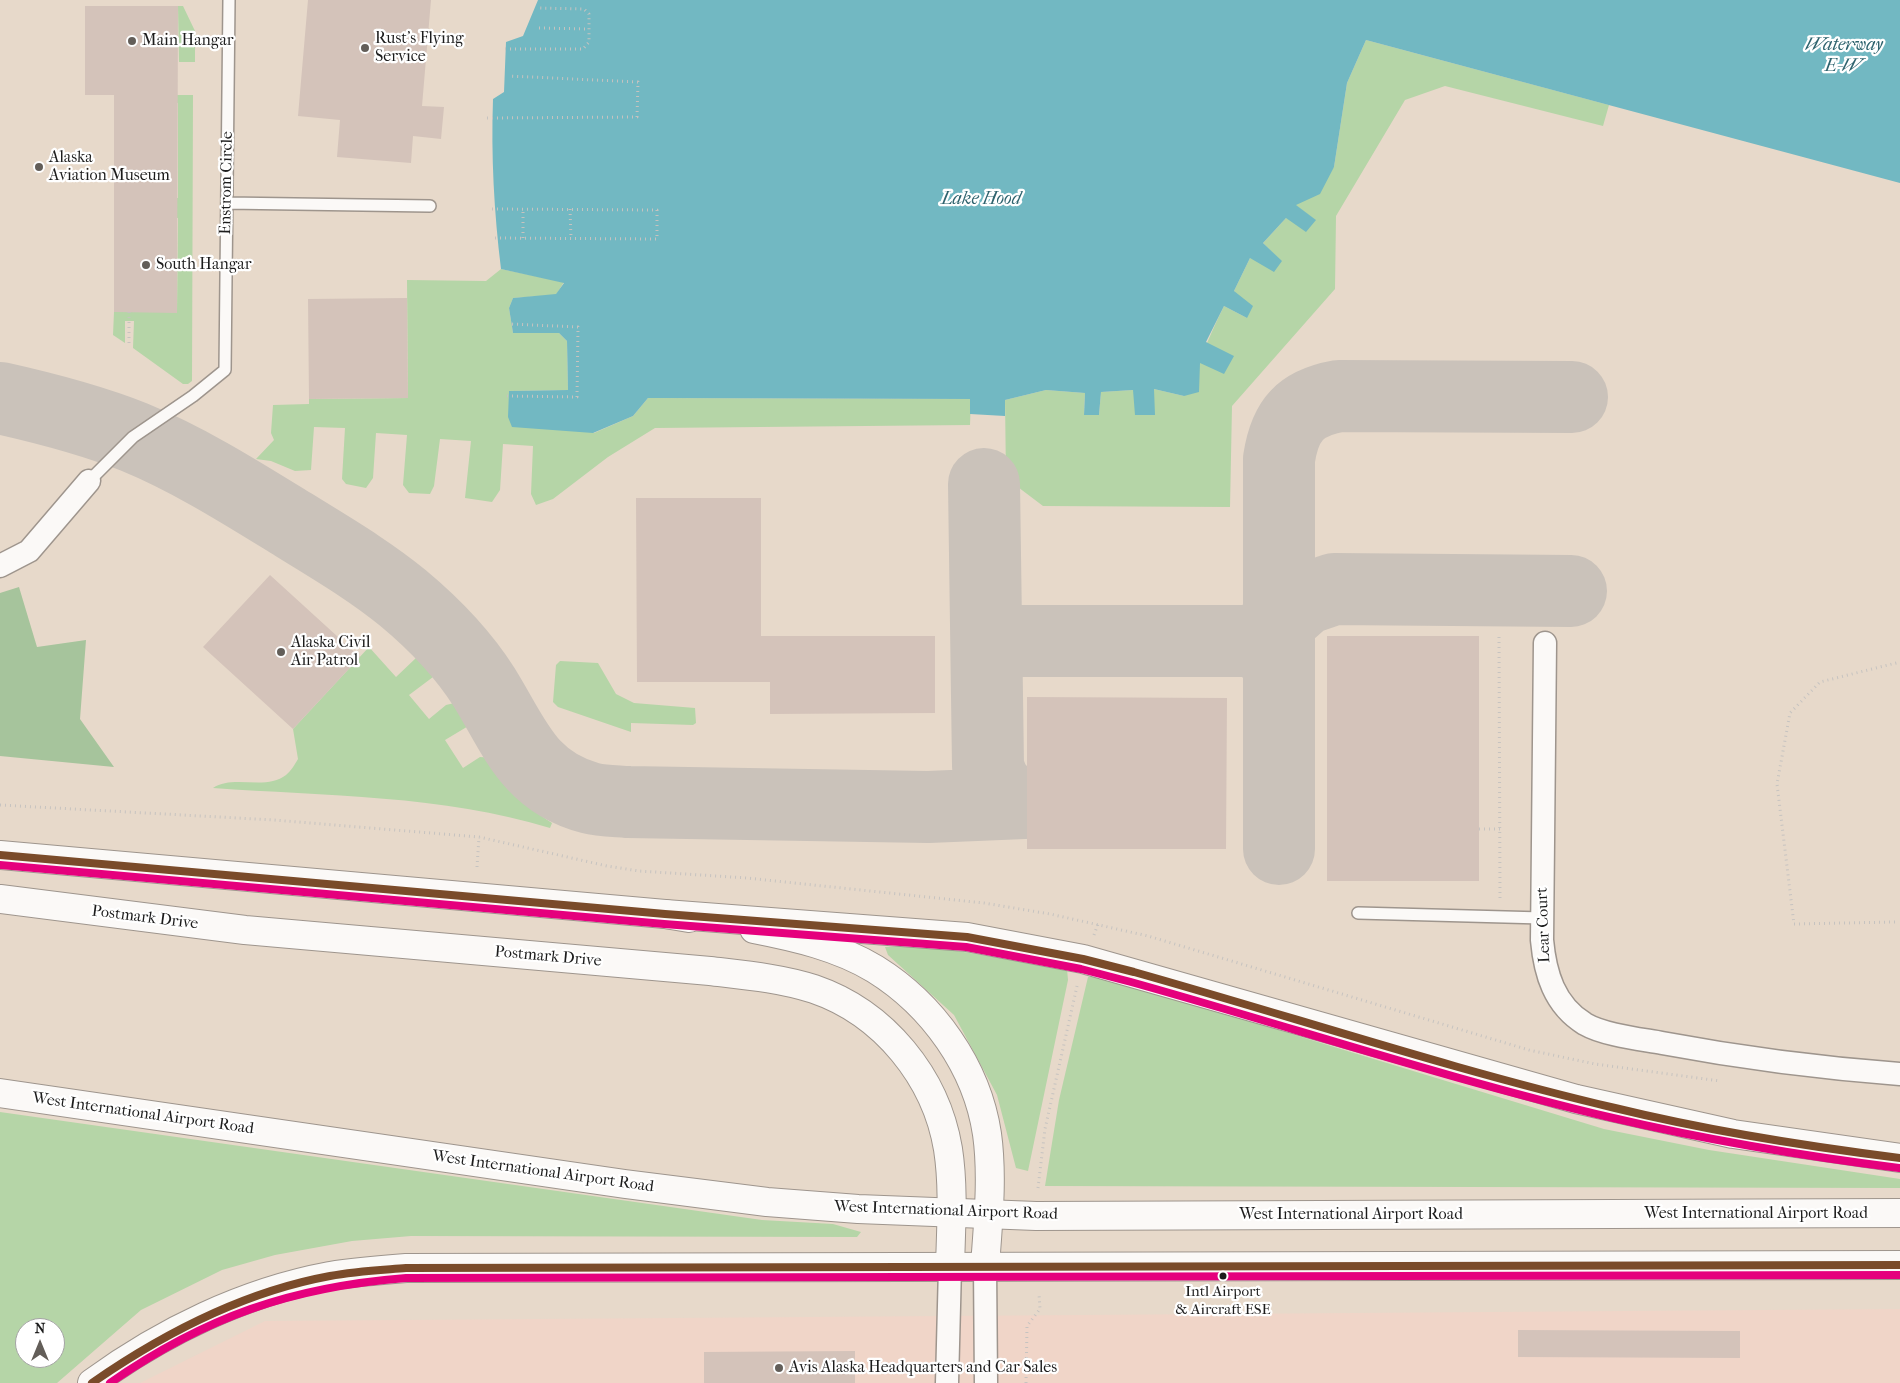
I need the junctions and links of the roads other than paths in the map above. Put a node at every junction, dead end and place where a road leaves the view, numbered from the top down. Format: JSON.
{"nodes":[{"id":1,"x":229,"y":0,"type":"edge"},
{"id":2,"x":227,"y":203,"type":"junction"},
{"id":3,"x":430,"y":206,"type":"dead end"},
{"id":4,"x":88,"y":481,"type":"joint"},
{"id":5,"x":0,"y":566,"type":"edge"},
{"id":6,"x":1545,"y":643,"type":"dead end"},
{"id":7,"x":0,"y":855,"type":"edge"},
{"id":8,"x":0,"y":900,"type":"edge"},
{"id":9,"x":1358,"y":913,"type":"dead end"},
{"id":10,"x":665,"y":914,"type":"junction"},
{"id":11,"x":1542,"y":918,"type":"junction"},
{"id":12,"x":1900,"y":1074,"type":"edge"},
{"id":13,"x":0,"y":1093,"type":"edge"},
{"id":14,"x":1900,"y":1158,"type":"edge"},
{"id":15,"x":951,"y":1213,"type":"junction"},
{"id":16,"x":1900,"y":1213,"type":"edge"},
{"id":17,"x":988,"y":1215,"type":"junction"},
{"id":18,"x":985,"y":1266,"type":"junction"},
{"id":19,"x":1900,"y":1266,"type":"edge"},
{"id":20,"x":950,"y":1267,"type":"junction"},
{"id":21,"x":92,"y":1383,"type":"edge"},
{"id":22,"x":947,"y":1383,"type":"edge"},
{"id":23,"x":986,"y":1383,"type":"edge"}],
"edges":[{"from":1,"to":2,"type":"lane","name":"Enstrom Circle"},
{"from":2,"to":3,"type":"lane"},
{"from":2,"to":4,"type":"lane","name":"Enstrom Circle"},
{"from":4,"to":5,"type":"street"},
{"from":6,"to":11,"type":"street","name":"Lear Court"},
{"from":7,"to":10,"type":"main road"},
{"from":8,"to":15,"type":"main road","name":"Postmark Drive"},
{"from":9,"to":11,"type":"lane"},
{"from":10,"to":14,"type":"main road"},
{"from":10,"to":17,"type":"main road"},
{"from":11,"to":12,"type":"street","name":"Lear Court"},
{"from":13,"to":15,"type":"main road","name":"West International Airport Road"},
{"from":15,"to":17,"type":"main road","name":"West International Airport Road"},
{"from":15,"to":20,"type":"main road","name":"Postmark Drive"},
{"from":16,"to":17,"type":"main road","name":"West International Airport Road"},
{"from":17,"to":18,"type":"main road"},
{"from":18,"to":19,"type":"main road"},
{"from":18,"to":20,"type":"main road"},
{"from":18,"to":23,"type":"street"},
{"from":20,"to":21,"type":"main road"},
{"from":20,"to":22,"type":"street"}]}
